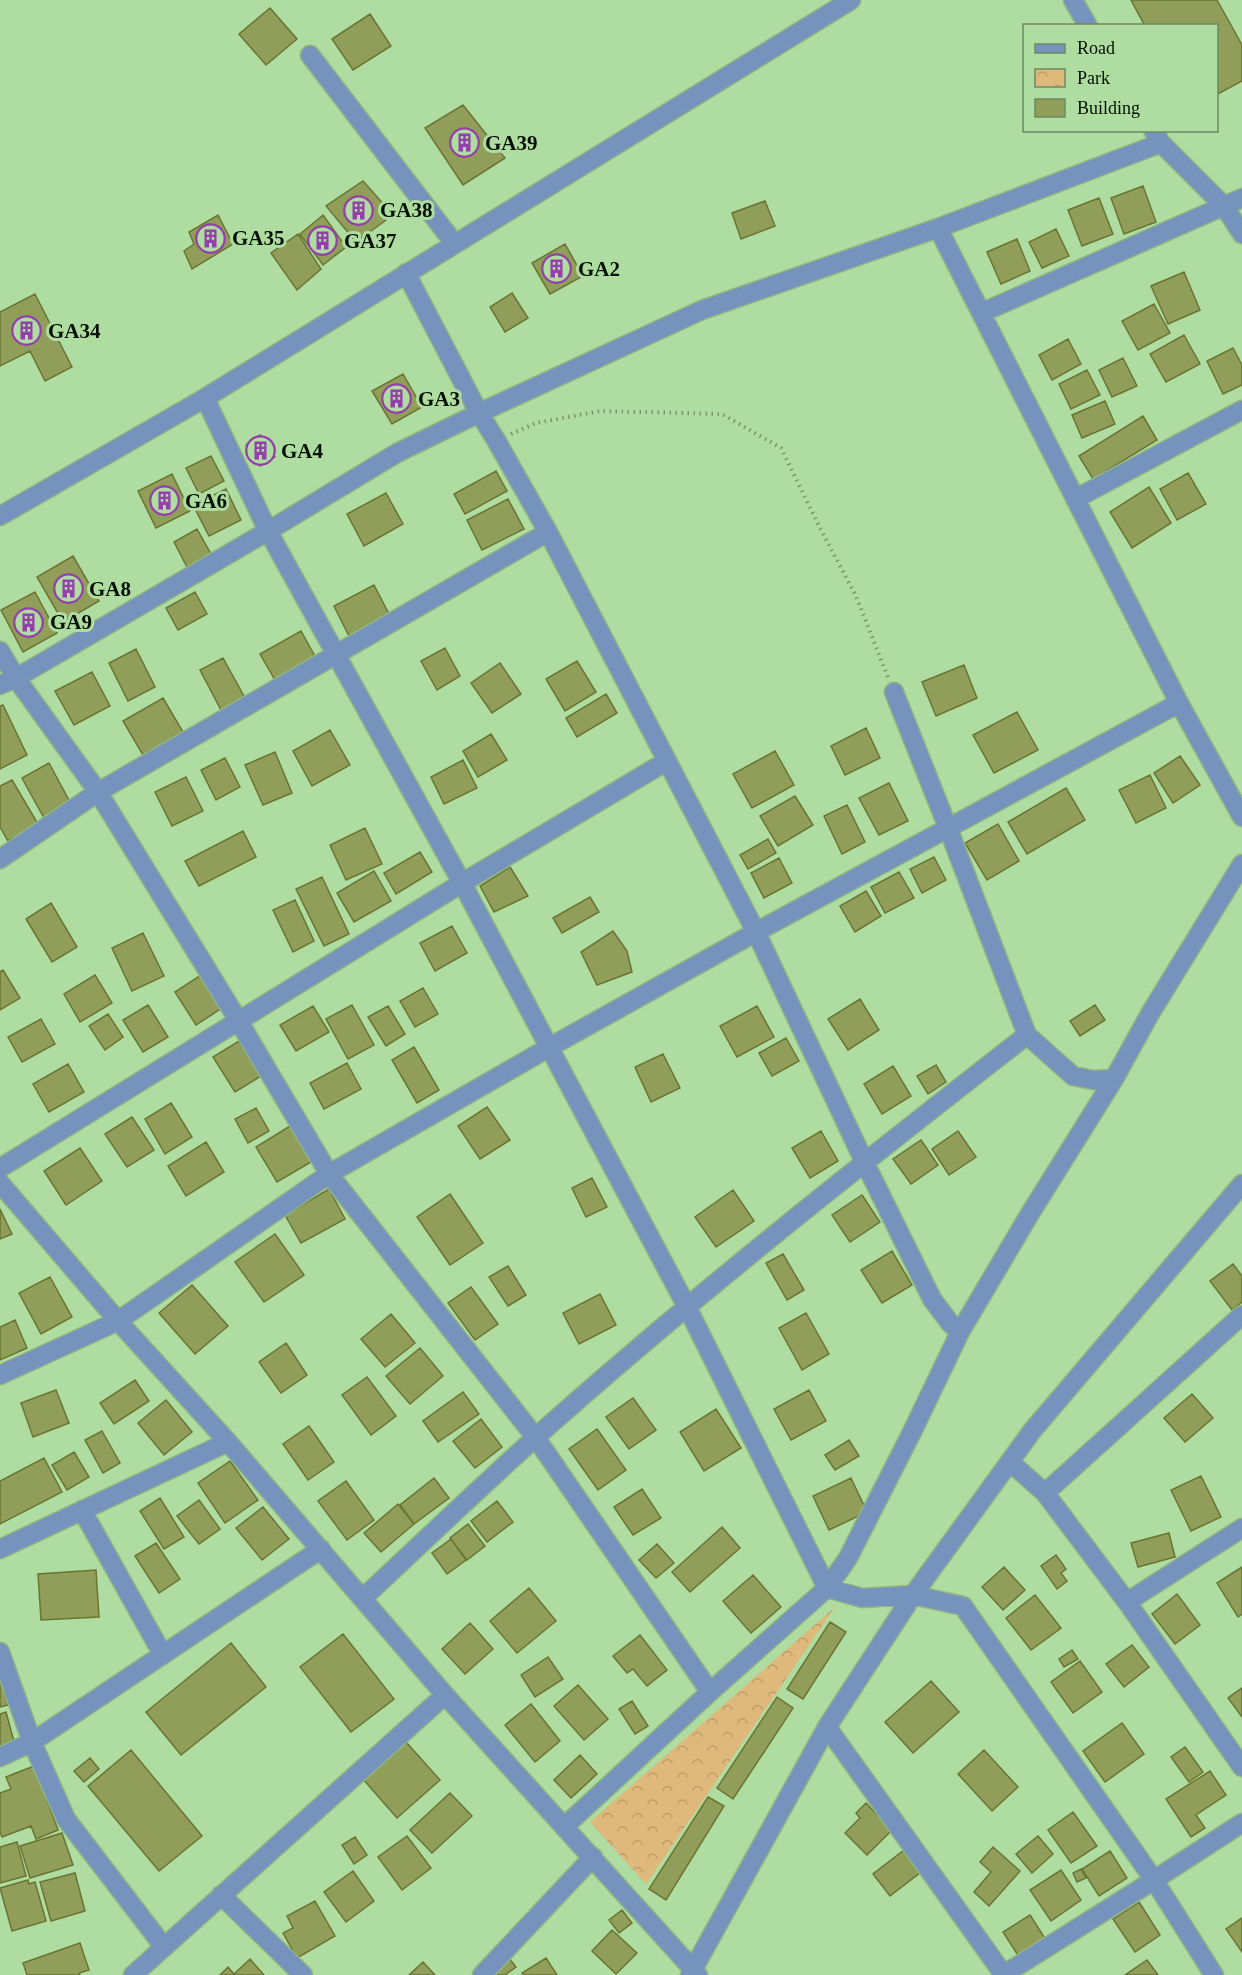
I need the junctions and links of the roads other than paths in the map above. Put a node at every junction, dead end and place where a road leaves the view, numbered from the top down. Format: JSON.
{"nodes":[{"id":1,"x":850,"y":0,"type":"edge"},
{"id":2,"x":1073,"y":0,"type":"edge"},
{"id":3,"x":1088,"y":24,"type":"edge"},
{"id":4,"x":310,"y":55,"type":"dead end"},
{"id":5,"x":1157,"y":137,"type":"edge"},
{"id":6,"x":1242,"y":198,"type":"edge"},
{"id":7,"x":1224,"y":206,"type":"junction"},
{"id":8,"x":938,"y":228,"type":"junction"},
{"id":9,"x":1242,"y":234,"type":"edge"},
{"id":10,"x":454,"y":243,"type":"junction"},
{"id":11,"x":406,"y":273,"type":"junction"},
{"id":12,"x":981,"y":313,"type":"junction"},
{"id":13,"x":205,"y":398,"type":"junction"},
{"id":14,"x":1242,"y":410,"type":"edge"},
{"id":15,"x":479,"y":413,"type":"junction"},
{"id":16,"x":1076,"y":499,"type":"junction"},
{"id":17,"x":0,"y":516,"type":"edge"},
{"id":18,"x":268,"y":531,"type":"junction"},
{"id":19,"x":548,"y":532,"type":"junction"},
{"id":20,"x":0,"y":651,"type":"edge"},
{"id":21,"x":337,"y":656,"type":"junction"},
{"id":22,"x":8,"y":681,"type":"edge"},
{"id":23,"x":894,"y":692,"type":"road end"},
{"id":24,"x":1179,"y":703,"type":"junction"},
{"id":25,"x":667,"y":761,"type":"junction"},
{"id":26,"x":98,"y":792,"type":"junction"},
{"id":27,"x":1242,"y":818,"type":"edge"},
{"id":28,"x":948,"y":828,"type":"junction"},
{"id":29,"x":0,"y":859,"type":"edge"},
{"id":30,"x":1242,"y":864,"type":"edge"},
{"id":31,"x":462,"y":883,"type":"junction"},
{"id":32,"x":756,"y":932,"type":"junction"},
{"id":33,"x":238,"y":1020,"type":"junction"},
{"id":34,"x":1027,"y":1035,"type":"junction"},
{"id":35,"x":548,"y":1048,"type":"junction"},
{"id":36,"x":1114,"y":1079,"type":"junction"},
{"id":37,"x":864,"y":1161,"type":"junction"},
{"id":38,"x":0,"y":1168,"type":"edge"},
{"id":39,"x":329,"y":1174,"type":"junction"},
{"id":40,"x":0,"y":1183,"type":"edge"},
{"id":41,"x":1242,"y":1184,"type":"edge"},
{"id":42,"x":687,"y":1307,"type":"junction"},
{"id":43,"x":1242,"y":1315,"type":"edge"},
{"id":44,"x":118,"y":1321,"type":"junction"},
{"id":45,"x":960,"y":1332,"type":"junction"},
{"id":46,"x":0,"y":1375,"type":"edge"},
{"id":47,"x":536,"y":1438,"type":"junction"},
{"id":48,"x":228,"y":1442,"type":"junction"},
{"id":49,"x":1010,"y":1462,"type":"junction"},
{"id":50,"x":1045,"y":1493,"type":"junction"},
{"id":51,"x":82,"y":1510,"type":"junction"},
{"id":52,"x":1242,"y":1528,"type":"edge"},
{"id":53,"x":0,"y":1549,"type":"edge"},
{"id":54,"x":321,"y":1549,"type":"junction"},
{"id":55,"x":827,"y":1588,"type":"junction"},
{"id":56,"x":913,"y":1595,"type":"junction"},
{"id":57,"x":363,"y":1598,"type":"junction"},
{"id":58,"x":1127,"y":1602,"type":"junction"},
{"id":59,"x":0,"y":1652,"type":"edge"},
{"id":60,"x":163,"y":1655,"type":"junction"},
{"id":61,"x":710,"y":1692,"type":"junction"},
{"id":62,"x":446,"y":1695,"type":"junction"},
{"id":63,"x":827,"y":1727,"type":"junction"},
{"id":64,"x":32,"y":1742,"type":"junction"},
{"id":65,"x":0,"y":1757,"type":"edge"},
{"id":66,"x":1242,"y":1767,"type":"edge"},
{"id":67,"x":1242,"y":1822,"type":"edge"},
{"id":68,"x":565,"y":1826,"type":"junction"},
{"id":69,"x":593,"y":1857,"type":"junction"},
{"id":70,"x":1154,"y":1880,"type":"junction"},
{"id":71,"x":221,"y":1895,"type":"junction"},
{"id":72,"x":164,"y":1947,"type":"junction"},
{"id":73,"x":694,"y":1974,"type":"edge"},
{"id":74,"x":133,"y":1975,"type":"edge"},
{"id":75,"x":303,"y":1975,"type":"edge"},
{"id":76,"x":482,"y":1975,"type":"edge"},
{"id":77,"x":1003,"y":1975,"type":"edge"},
{"id":78,"x":1214,"y":1975,"type":"edge"}],
"edges":[{"from":1,"to":10,"type":"street"},
{"from":2,"to":3,"type":"street"},
{"from":4,"to":10,"type":"street"},
{"from":5,"to":7,"type":"street"},
{"from":5,"to":8,"type":"street"},
{"from":6,"to":7,"type":"street"},
{"from":7,"to":9,"type":"street"},
{"from":7,"to":12,"type":"street"},
{"from":8,"to":12,"type":"street"},
{"from":8,"to":15,"type":"street"},
{"from":10,"to":11,"type":"street"},
{"from":11,"to":13,"type":"street"},
{"from":11,"to":15,"type":"street"},
{"from":12,"to":16,"type":"street"},
{"from":13,"to":17,"type":"street"},
{"from":13,"to":18,"type":"street"},
{"from":14,"to":16,"type":"street"},
{"from":15,"to":18,"type":"street"},
{"from":15,"to":19,"type":"street"},
{"from":16,"to":24,"type":"street"},
{"from":18,"to":21,"type":"street"},
{"from":18,"to":22,"type":"street"},
{"from":19,"to":21,"type":"street"},
{"from":19,"to":25,"type":"street"},
{"from":20,"to":22,"type":"street"},
{"from":21,"to":26,"type":"street"},
{"from":21,"to":31,"type":"street"},
{"from":22,"to":26,"type":"street"},
{"from":23,"to":28,"type":"street"},
{"from":24,"to":27,"type":"street"},
{"from":24,"to":28,"type":"street"},
{"from":25,"to":31,"type":"street"},
{"from":25,"to":32,"type":"street"},
{"from":26,"to":29,"type":"street"},
{"from":26,"to":33,"type":"street"},
{"from":28,"to":32,"type":"street"},
{"from":28,"to":34,"type":"street"},
{"from":30,"to":36,"type":"street"},
{"from":31,"to":33,"type":"street"},
{"from":31,"to":35,"type":"street"},
{"from":32,"to":35,"type":"street"},
{"from":32,"to":37,"type":"street"},
{"from":33,"to":38,"type":"street"},
{"from":33,"to":39,"type":"street"},
{"from":34,"to":36,"type":"street"},
{"from":34,"to":37,"type":"street"},
{"from":35,"to":39,"type":"street"},
{"from":35,"to":42,"type":"street"},
{"from":36,"to":45,"type":"street"},
{"from":37,"to":42,"type":"street"},
{"from":37,"to":45,"type":"street"},
{"from":39,"to":44,"type":"street"},
{"from":39,"to":47,"type":"street"},
{"from":40,"to":44,"type":"street"},
{"from":41,"to":49,"type":"street"},
{"from":42,"to":47,"type":"street"},
{"from":42,"to":55,"type":"street"},
{"from":43,"to":50,"type":"street"},
{"from":44,"to":46,"type":"street"},
{"from":44,"to":48,"type":"street"},
{"from":45,"to":55,"type":"street"},
{"from":47,"to":57,"type":"street"},
{"from":47,"to":61,"type":"street"},
{"from":48,"to":51,"type":"street"},
{"from":48,"to":54,"type":"street"},
{"from":49,"to":50,"type":"street"},
{"from":49,"to":56,"type":"street"},
{"from":50,"to":58,"type":"street"},
{"from":51,"to":53,"type":"street"},
{"from":51,"to":60,"type":"street"},
{"from":52,"to":58,"type":"street"},
{"from":54,"to":57,"type":"street"},
{"from":54,"to":60,"type":"street"},
{"from":55,"to":56,"type":"street"},
{"from":55,"to":61,"type":"street"},
{"from":56,"to":63,"type":"street"},
{"from":56,"to":70,"type":"street"},
{"from":57,"to":62,"type":"street"},
{"from":58,"to":66,"type":"street"},
{"from":59,"to":64,"type":"street"},
{"from":60,"to":64,"type":"street"},
{"from":61,"to":68,"type":"street"},
{"from":62,"to":68,"type":"street"},
{"from":62,"to":71,"type":"street"},
{"from":63,"to":73,"type":"street"},
{"from":63,"to":77,"type":"street"},
{"from":64,"to":65,"type":"street"},
{"from":64,"to":72,"type":"street"},
{"from":67,"to":70,"type":"street"},
{"from":68,"to":69,"type":"street"},
{"from":69,"to":73,"type":"street"},
{"from":69,"to":76,"type":"street"},
{"from":70,"to":77,"type":"street"},
{"from":70,"to":78,"type":"street"},
{"from":71,"to":72,"type":"street"},
{"from":71,"to":75,"type":"street"},
{"from":72,"to":74,"type":"street"}]}
